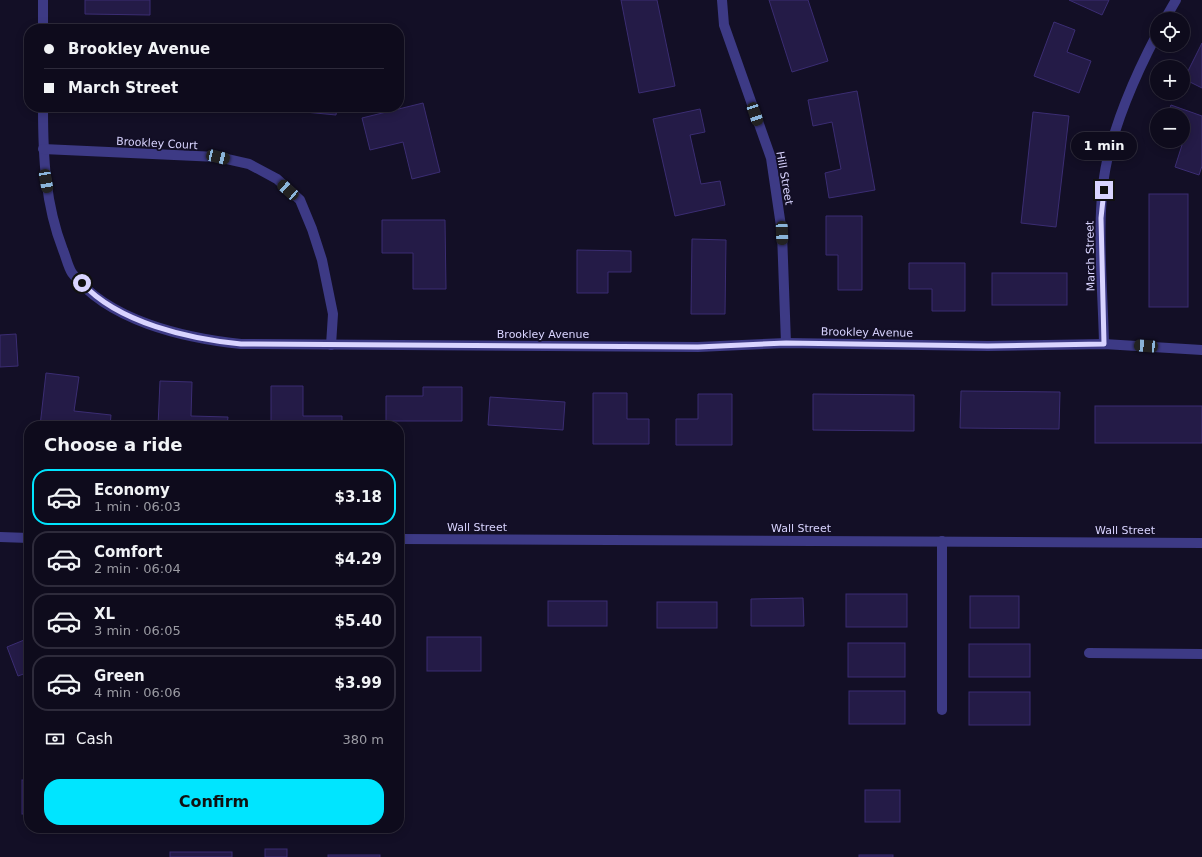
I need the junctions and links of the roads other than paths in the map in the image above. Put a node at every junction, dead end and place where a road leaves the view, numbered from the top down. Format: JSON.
{"nodes":[{"id":1,"x":43,"y":0,"type":"edge"},
{"id":2,"x":722,"y":0,"type":"edge"},
{"id":3,"x":1176,"y":0,"type":"edge"},
{"id":4,"x":1169,"y":12,"type":"edge"},
{"id":5,"x":43,"y":24,"type":"edge"},
{"id":6,"x":1150,"y":50,"type":"edge"},
{"id":7,"x":43,"y":112,"type":"edge"},
{"id":8,"x":43,"y":149,"type":"junction"},
{"id":9,"x":786,"y":343,"type":"junction"},
{"id":10,"x":1104,"y":344,"type":"junction"},
{"id":11,"x":331,"y":345,"type":"junction"},
{"id":12,"x":1202,"y":350,"type":"edge"},
{"id":13,"x":0,"y":538,"type":"edge"},
{"id":14,"x":24,"y":538,"type":"edge"},
{"id":15,"x":404,"y":539,"type":"edge"},
{"id":16,"x":942,"y":541,"type":"junction"},
{"id":17,"x":1202,"y":543,"type":"edge"},
{"id":18,"x":1090,"y":653,"type":"dead end"},
{"id":19,"x":1202,"y":654,"type":"edge"},
{"id":20,"x":942,"y":710,"type":"dead end"}],
"edges":[{"from":1,"to":5,"type":"street"},
{"from":2,"to":9,"type":"street","name":"Hill Street"},
{"from":3,"to":4,"type":"street"},
{"from":6,"to":10,"type":"street","name":"March Street"},
{"from":7,"to":8,"type":"street","name":"Brookley Avenue"},
{"from":8,"to":11,"type":"street","name":"Brookley Avenue"},
{"from":8,"to":11,"type":"street","name":"Brookley Court"},
{"from":9,"to":10,"type":"street","name":"Brookley Avenue"},
{"from":9,"to":11,"type":"street","name":"Brookley Avenue"},
{"from":10,"to":12,"type":"street","name":"Brookley Avenue"},
{"from":13,"to":14,"type":"street"},
{"from":15,"to":16,"type":"street","name":"Wall Street"},
{"from":16,"to":17,"type":"street","name":"Wall Street"},
{"from":16,"to":20,"type":"street"},
{"from":18,"to":19,"type":"street"}]}
